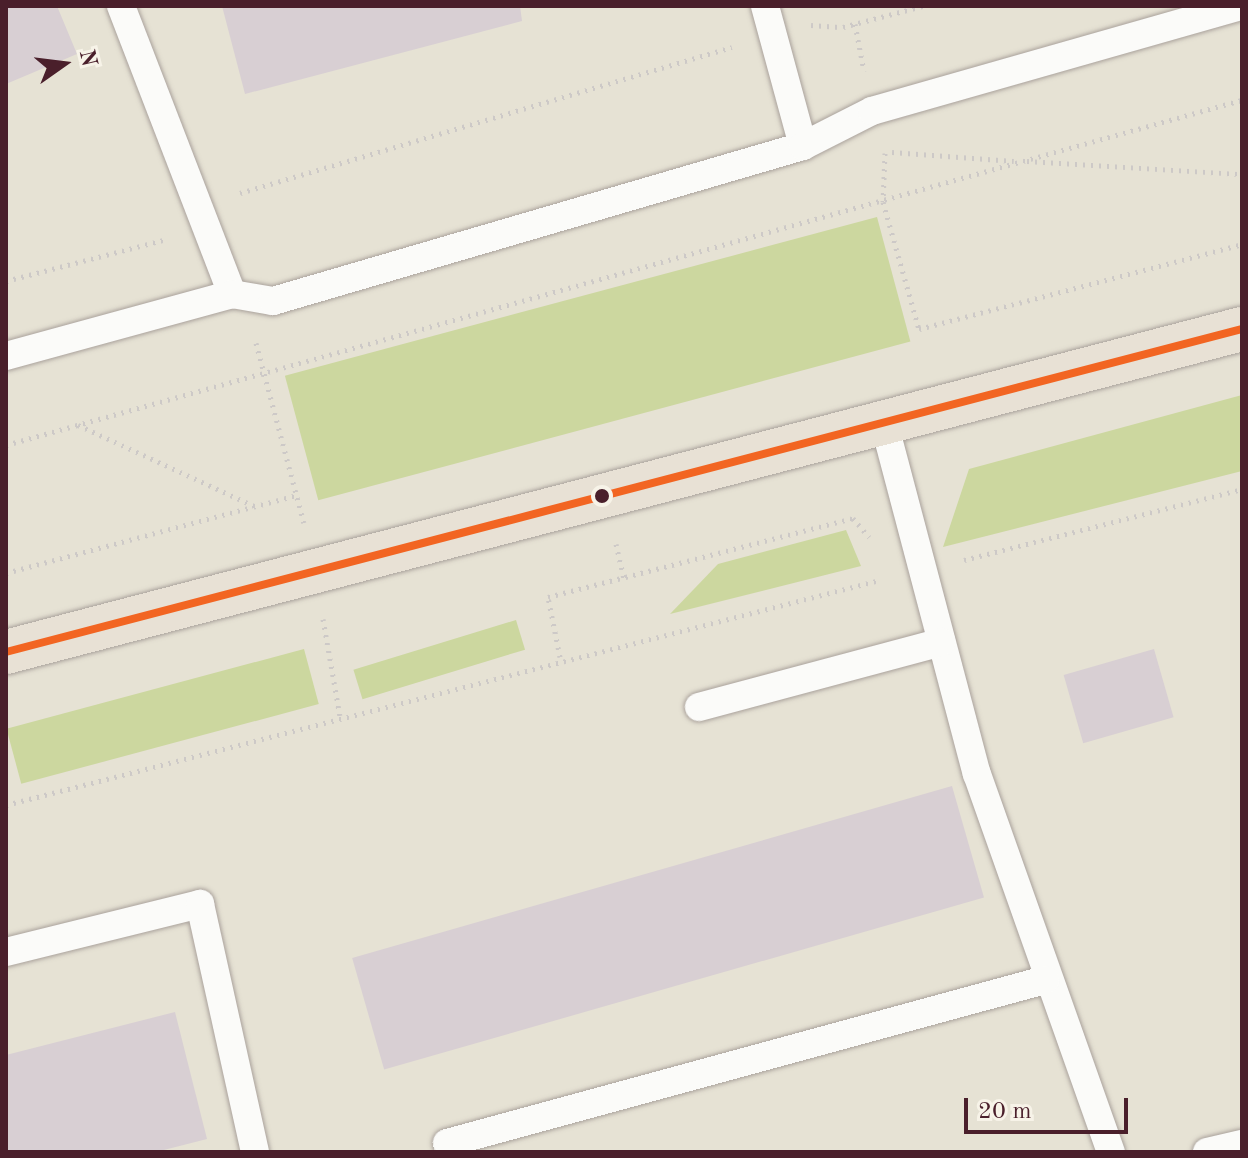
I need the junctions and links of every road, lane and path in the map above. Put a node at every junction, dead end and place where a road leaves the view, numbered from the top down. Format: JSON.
{"nodes":[{"id":1,"x":121,"y":6,"type":"edge"},
{"id":2,"x":765,"y":6,"type":"edge"},
{"id":3,"x":923,"y":6,"type":"edge"},
{"id":4,"x":1240,"y":6,"type":"edge"},
{"id":5,"x":855,"y":24,"type":"junction"},
{"id":6,"x":773,"y":36,"type":"junction"},
{"id":7,"x":1242,"y":100,"type":"edge"},
{"id":8,"x":872,"y":111,"type":"junction"},
{"id":9,"x":803,"y":146,"type":"junction"},
{"id":10,"x":885,"y":152,"type":"junction"},
{"id":11,"x":1020,"y":161,"type":"junction"},
{"id":12,"x":1242,"y":174,"type":"edge"},
{"id":13,"x":883,"y":202,"type":"junction"},
{"id":14,"x":207,"y":229,"type":"junction"},
{"id":15,"x":1242,"y":244,"type":"edge"},
{"id":16,"x":6,"y":281,"type":"edge"},
{"id":17,"x":232,"y":294,"type":"junction"},
{"id":18,"x":1242,"y":329,"type":"edge"},
{"id":19,"x":6,"y":356,"type":"edge"},
{"id":20,"x":884,"y":423,"type":"junction"},
{"id":21,"x":77,"y":425,"type":"junction"},
{"id":22,"x":6,"y":445,"type":"edge"},
{"id":23,"x":1242,"y":489,"type":"edge"},
{"id":24,"x":297,"y":495,"type":"dead end"},
{"id":25,"x":254,"y":506,"type":"junction"},
{"id":26,"x":875,"y":545,"type":"dead end"},
{"id":27,"x":881,"y":568,"type":"dead end"},
{"id":28,"x":921,"y":571,"type":"junction"},
{"id":29,"x":6,"y":573,"type":"edge"},
{"id":30,"x":884,"y":579,"type":"junction"},
{"id":31,"x":941,"y":642,"type":"junction"},
{"id":32,"x":6,"y":652,"type":"edge"},
{"id":33,"x":560,"y":657,"type":"junction"},
{"id":34,"x":699,"y":707,"type":"dead end"},
{"id":35,"x":6,"y":805,"type":"edge"},
{"id":36,"x":6,"y":952,"type":"edge"},
{"id":37,"x":1045,"y":980,"type":"junction"},
{"id":38,"x":447,"y":1143,"type":"dead end"},
{"id":39,"x":1242,"y":1144,"type":"edge"},
{"id":40,"x":255,"y":1152,"type":"edge"},
{"id":41,"x":1111,"y":1152,"type":"edge"},
{"id":42,"x":1207,"y":1152,"type":"edge"}],
"edges":[{"from":1,"to":14,"type":"lane"},
{"from":2,"to":6,"type":"lane"},
{"from":3,"to":5,"type":"path"},
{"from":4,"to":8,"type":"lane"},
{"from":5,"to":6,"type":"path"},
{"from":5,"to":8,"type":"path"},
{"from":6,"to":9,"type":"lane"},
{"from":6,"to":14,"type":"path"},
{"from":7,"to":11,"type":"path"},
{"from":8,"to":9,"type":"lane"},
{"from":8,"to":10,"type":"path"},
{"from":9,"to":17,"type":"lane"},
{"from":10,"to":11,"type":"path"},
{"from":10,"to":13,"type":"path"},
{"from":11,"to":12,"type":"path"},
{"from":11,"to":13,"type":"path"},
{"from":13,"to":15,"type":"path"},
{"from":13,"to":21,"type":"path"},
{"from":14,"to":16,"type":"path"},
{"from":14,"to":17,"type":"lane"},
{"from":17,"to":19,"type":"lane"},
{"from":18,"to":20,"type":"main road"},
{"from":20,"to":28,"type":"lane"},
{"from":20,"to":32,"type":"main road"},
{"from":21,"to":22,"type":"path"},
{"from":21,"to":25,"type":"path"},
{"from":23,"to":28,"type":"path"},
{"from":24,"to":25,"type":"path"},
{"from":25,"to":29,"type":"path"},
{"from":26,"to":33,"type":"path"},
{"from":27,"to":30,"type":"path"},
{"from":28,"to":30,"type":"path"},
{"from":28,"to":31,"type":"lane"},
{"from":30,"to":33,"type":"path"},
{"from":31,"to":34,"type":"lane"},
{"from":31,"to":37,"type":"lane"},
{"from":33,"to":35,"type":"path"},
{"from":36,"to":40,"type":"lane"},
{"from":37,"to":38,"type":"lane"},
{"from":37,"to":41,"type":"lane"},
{"from":39,"to":42,"type":"lane"}]}
